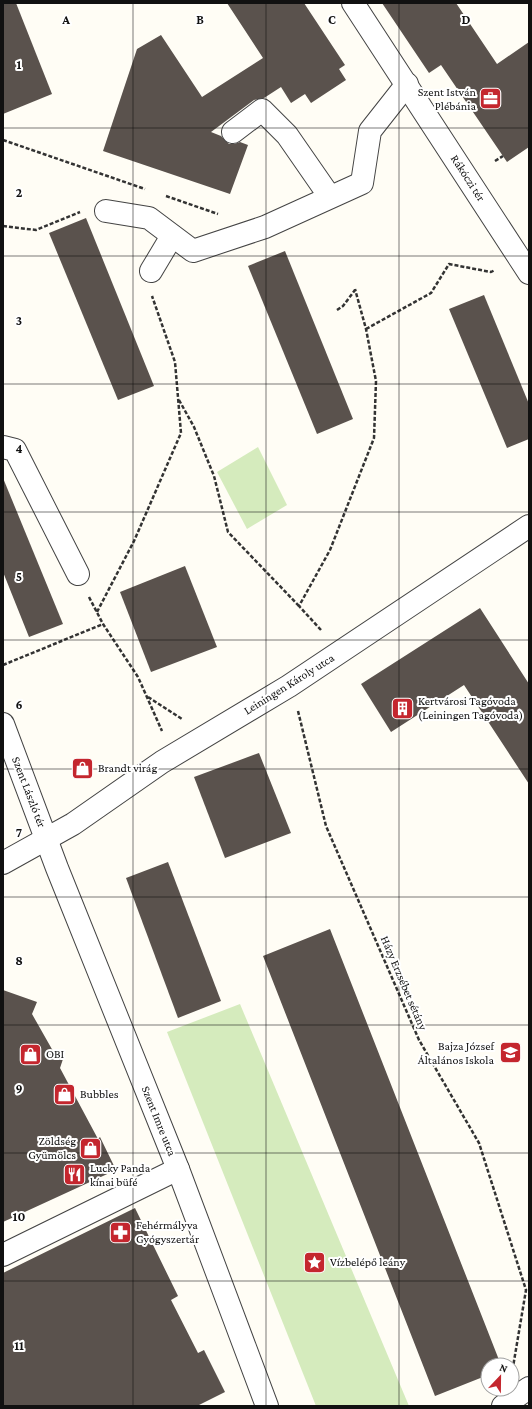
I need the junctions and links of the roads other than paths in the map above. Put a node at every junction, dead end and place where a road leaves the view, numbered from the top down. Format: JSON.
{"nodes":[{"id":1,"x":353,"y":3,"type":"edge"},
{"id":2,"x":407,"y":84,"type":"junction"},
{"id":3,"x":233,"y":132,"type":"dead end"},
{"id":4,"x":330,"y":198,"type":"junction"},
{"id":5,"x":106,"y":211,"type":"road end"},
{"id":6,"x":172,"y":236,"type":"junction"},
{"id":7,"x":524,"y":265,"type":"edge"},
{"id":8,"x":151,"y":271,"type":"road end"},
{"id":9,"x":3,"y":447,"type":"edge"},
{"id":10,"x":529,"y":526,"type":"edge"},
{"id":11,"x":78,"y":574,"type":"road end"},
{"id":12,"x":3,"y":724,"type":"edge"},
{"id":13,"x":47,"y":838,"type":"junction"},
{"id":14,"x":3,"y":863,"type":"edge"},
{"id":15,"x":178,"y":1169,"type":"junction"},
{"id":16,"x":3,"y":1255,"type":"edge"},
{"id":17,"x":529,"y":1388,"type":"edge"},
{"id":18,"x":267,"y":1406,"type":"edge"},
{"id":19,"x":503,"y":1406,"type":"edge"}],
"edges":[{"from":1,"to":2,"type":"street","name":"Rákóczi tér"},
{"from":2,"to":4,"type":"street"},
{"from":2,"to":7,"type":"street","name":"Rákóczi tér"},
{"from":3,"to":4,"type":"street"},
{"from":4,"to":6,"type":"street"},
{"from":5,"to":6,"type":"street"},
{"from":6,"to":8,"type":"street"},
{"from":9,"to":11,"type":"street"},
{"from":10,"to":13,"type":"street","name":"Leiningen Károly utca"},
{"from":12,"to":13,"type":"street","name":"Szent László tér"},
{"from":13,"to":14,"type":"street","name":"Leiningen Károly utca"},
{"from":13,"to":15,"type":"street","name":"Szent Imre utca"},
{"from":15,"to":16,"type":"street"},
{"from":15,"to":18,"type":"street","name":"Szent Imre utca"},
{"from":17,"to":19,"type":"street"}]}
